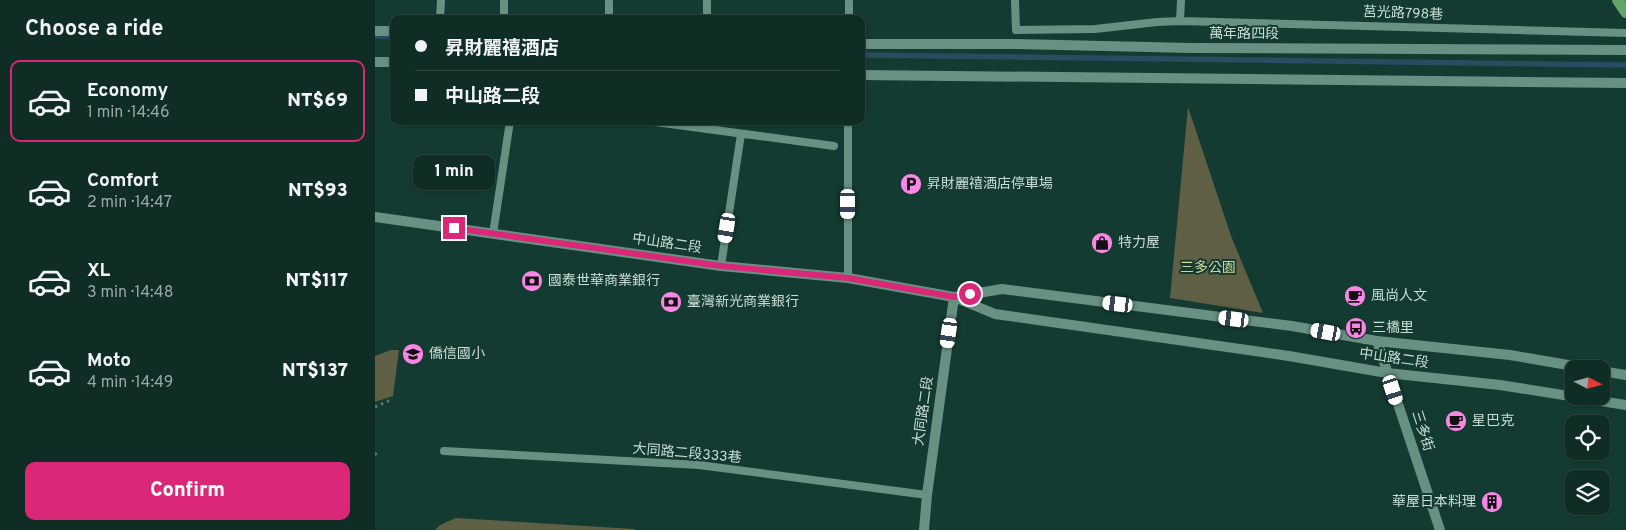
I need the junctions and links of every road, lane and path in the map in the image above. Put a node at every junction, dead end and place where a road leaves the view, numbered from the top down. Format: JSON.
{"nodes":[{"id":1,"x":441,"y":0,"type":"edge"},
{"id":2,"x":504,"y":0,"type":"edge"},
{"id":3,"x":609,"y":0,"type":"edge"},
{"id":4,"x":707,"y":0,"type":"edge"},
{"id":5,"x":849,"y":0,"type":"edge"},
{"id":6,"x":1015,"y":0,"type":"edge"},
{"id":7,"x":1181,"y":0,"type":"edge"},
{"id":8,"x":1618,"y":0,"type":"edge"},
{"id":9,"x":1626,"y":12,"type":"edge"},
{"id":10,"x":440,"y":15,"type":"edge"},
{"id":11,"x":504,"y":15,"type":"edge"},
{"id":12,"x":609,"y":15,"type":"edge"},
{"id":13,"x":707,"y":15,"type":"edge"},
{"id":14,"x":849,"y":15,"type":"edge"},
{"id":15,"x":1180,"y":21,"type":"junction"},
{"id":16,"x":375,"y":31,"type":"edge"},
{"id":17,"x":390,"y":31,"type":"edge"},
{"id":18,"x":1626,"y":33,"type":"edge"},
{"id":19,"x":865,"y":44,"type":"edge"},
{"id":20,"x":1626,"y":50,"type":"edge"},
{"id":21,"x":375,"y":62,"type":"edge"},
{"id":22,"x":390,"y":62,"type":"edge"},
{"id":23,"x":865,"y":75,"type":"edge"},
{"id":24,"x":1626,"y":83,"type":"edge"},
{"id":25,"x":509,"y":125,"type":"edge"},
{"id":26,"x":676,"y":125,"type":"edge"},
{"id":27,"x":848,"y":125,"type":"edge"},
{"id":28,"x":741,"y":134,"type":"junction"},
{"id":29,"x":834,"y":146,"type":"dead end"},
{"id":30,"x":375,"y":217,"type":"edge"},
{"id":31,"x":493,"y":234,"type":"junction"},
{"id":32,"x":721,"y":266,"type":"junction"},
{"id":33,"x":848,"y":278,"type":"junction"},
{"id":34,"x":954,"y":297,"type":"junction"},
{"id":35,"x":1377,"y":341,"type":"junction"},
{"id":36,"x":1565,"y":365,"type":"edge"},
{"id":37,"x":1610,"y":372,"type":"edge"},
{"id":38,"x":1387,"y":373,"type":"junction"},
{"id":39,"x":1626,"y":375,"type":"edge"},
{"id":40,"x":393,"y":400,"type":"dead end"},
{"id":41,"x":1626,"y":405,"type":"edge"},
{"id":42,"x":375,"y":407,"type":"edge"},
{"id":43,"x":444,"y":451,"type":"dead end"},
{"id":44,"x":927,"y":495,"type":"junction"},
{"id":45,"x":924,"y":530,"type":"edge"},
{"id":46,"x":1440,"y":530,"type":"edge"}],
"edges":[{"from":1,"to":10,"type":"lane"},
{"from":2,"to":11,"type":"lane"},
{"from":3,"to":12,"type":"lane"},
{"from":4,"to":13,"type":"lane"},
{"from":5,"to":14,"type":"lane"},
{"from":6,"to":15,"type":"lane","name":"莒光路798巷"},
{"from":7,"to":15,"type":"lane"},
{"from":8,"to":9,"type":"main road"},
{"from":15,"to":18,"type":"lane","name":"莒光路798巷"},
{"from":16,"to":17,"type":"street"},
{"from":19,"to":20,"type":"street","name":"萬年路四段"},
{"from":21,"to":22,"type":"street"},
{"from":23,"to":24,"type":"street"},
{"from":25,"to":31,"type":"lane"},
{"from":26,"to":28,"type":"lane"},
{"from":27,"to":33,"type":"lane"},
{"from":28,"to":29,"type":"lane"},
{"from":28,"to":32,"type":"lane"},
{"from":30,"to":31,"type":"street","name":"中山路二段"},
{"from":31,"to":32,"type":"street","name":"中山路二段"},
{"from":32,"to":33,"type":"street","name":"中山路二段"},
{"from":33,"to":34,"type":"street","name":"中山路二段"},
{"from":34,"to":35,"type":"street","name":"中山路二段"},
{"from":34,"to":38,"type":"street","name":"中山路二段"},
{"from":34,"to":44,"type":"street","name":"大同路二段"},
{"from":35,"to":36,"type":"street","name":"中山路二段"},
{"from":35,"to":38,"type":"street","name":"三多街"},
{"from":37,"to":39,"type":"street"},
{"from":38,"to":41,"type":"street","name":"中山路二段"},
{"from":38,"to":46,"type":"street","name":"三多街"},
{"from":40,"to":42,"type":"path"},
{"from":43,"to":44,"type":"lane","name":"大同路二段333巷"},
{"from":44,"to":45,"type":"street","name":"大同路二段"}]}
